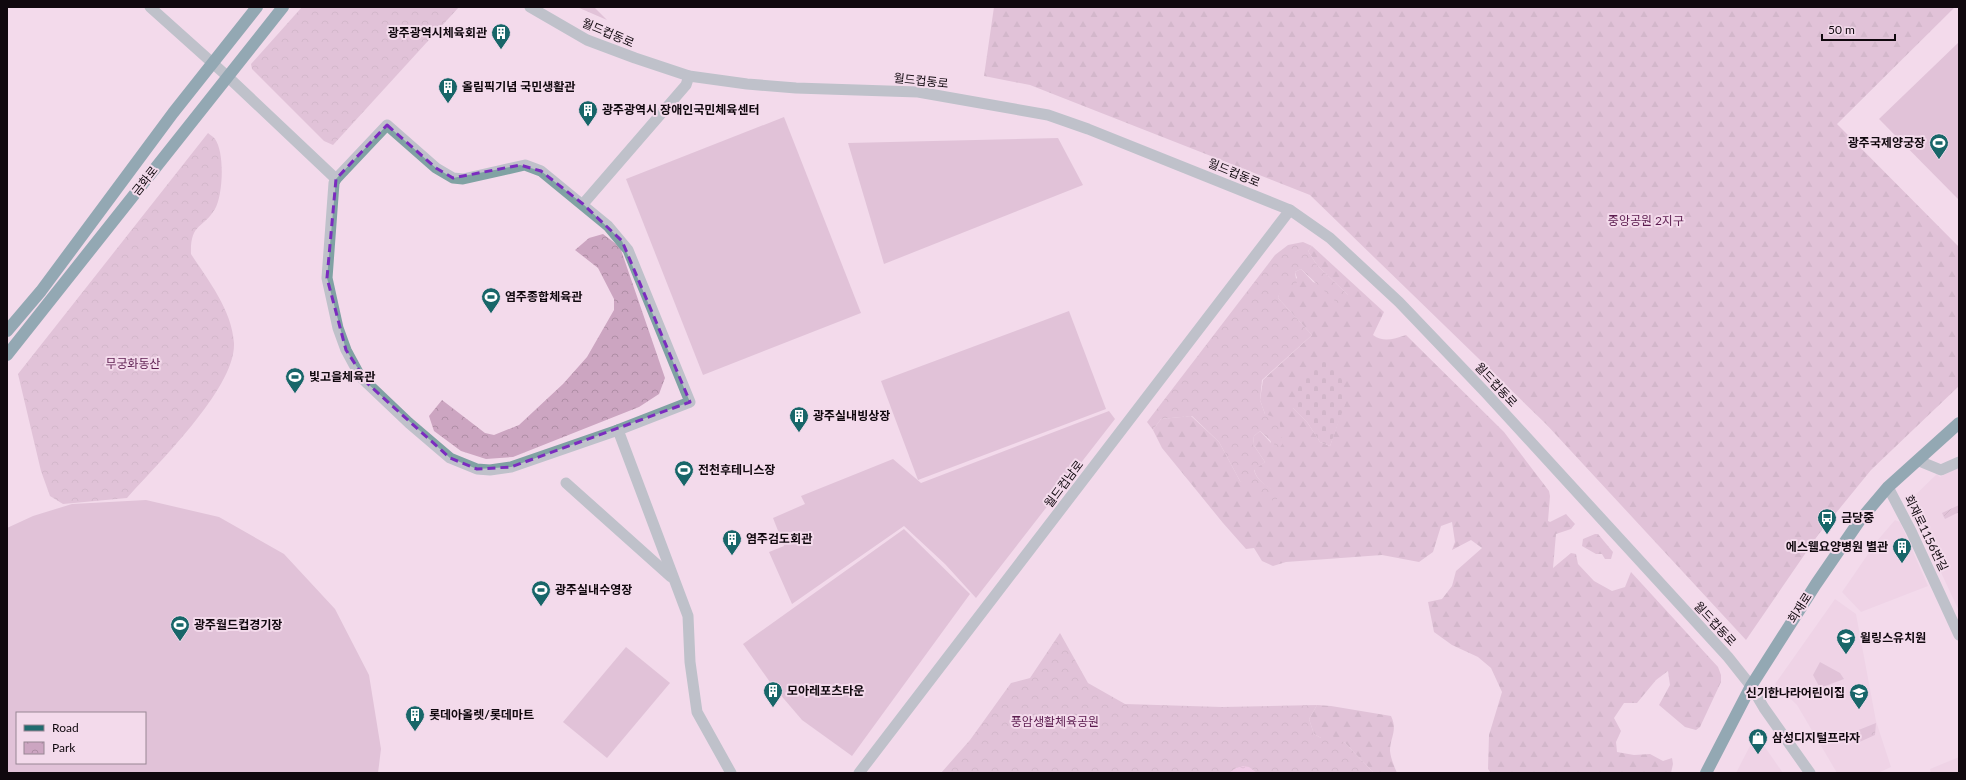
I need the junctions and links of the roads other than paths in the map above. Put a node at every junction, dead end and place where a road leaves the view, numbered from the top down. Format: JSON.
{"nodes":[{"id":1,"x":150,"y":7,"type":"edge"},
{"id":2,"x":257,"y":7,"type":"edge"},
{"id":3,"x":283,"y":7,"type":"edge"},
{"id":4,"x":530,"y":7,"type":"edge"},
{"id":5,"x":214,"y":64,"type":"junction"},
{"id":6,"x":227,"y":76,"type":"junction"},
{"id":7,"x":689,"y":76,"type":"junction"},
{"id":8,"x":336,"y":179,"type":"junction"},
{"id":9,"x":583,"y":204,"type":"junction"},
{"id":10,"x":1290,"y":210,"type":"junction"},
{"id":11,"x":7,"y":331,"type":"edge"},
{"id":12,"x":7,"y":355,"type":"edge"},
{"id":13,"x":1959,"y":423,"type":"edge"},
{"id":14,"x":618,"y":430,"type":"junction"},
{"id":15,"x":1919,"y":461,"type":"junction"},
{"id":16,"x":1959,"y":462,"type":"edge"},
{"id":17,"x":566,"y":483,"type":"dead end"},
{"id":18,"x":1888,"y":487,"type":"junction"},
{"id":19,"x":673,"y":579,"type":"junction"},
{"id":20,"x":1959,"y":635,"type":"edge"},
{"id":21,"x":1751,"y":686,"type":"junction"},
{"id":22,"x":1711,"y":771,"type":"edge"},
{"id":23,"x":731,"y":773,"type":"edge"},
{"id":24,"x":859,"y":773,"type":"edge"},
{"id":25,"x":1810,"y":773,"type":"edge"}],
"edges":[{"from":1,"to":5,"type":"street"},
{"from":2,"to":5,"type":"main road","name":"금화로"},
{"from":3,"to":6,"type":"main road","name":"금화로"},
{"from":4,"to":7,"type":"street","name":"월드컵동로"},
{"from":5,"to":6,"type":"street"},
{"from":5,"to":11,"type":"main road","name":"금화로"},
{"from":6,"to":8,"type":"street"},
{"from":6,"to":12,"type":"main road","name":"금화로"},
{"from":7,"to":9,"type":"street"},
{"from":7,"to":10,"type":"street","name":"월드컵동로"},
{"from":8,"to":9,"type":"street"},
{"from":8,"to":14,"type":"street"},
{"from":9,"to":14,"type":"street"},
{"from":10,"to":21,"type":"street","name":"월드컵동로"},
{"from":10,"to":24,"type":"street","name":"월드컵남로"},
{"from":13,"to":15,"type":"main road","name":"회재로"},
{"from":14,"to":19,"type":"street"},
{"from":15,"to":16,"type":"street"},
{"from":15,"to":18,"type":"main road","name":"회재로"},
{"from":17,"to":19,"type":"street"},
{"from":18,"to":20,"type":"street","name":"회재로1156번길"},
{"from":18,"to":21,"type":"main road","name":"회재로"},
{"from":19,"to":23,"type":"street"},
{"from":21,"to":22,"type":"main road","name":"회재로"},
{"from":21,"to":25,"type":"street","name":"월드컵동로"}]}
